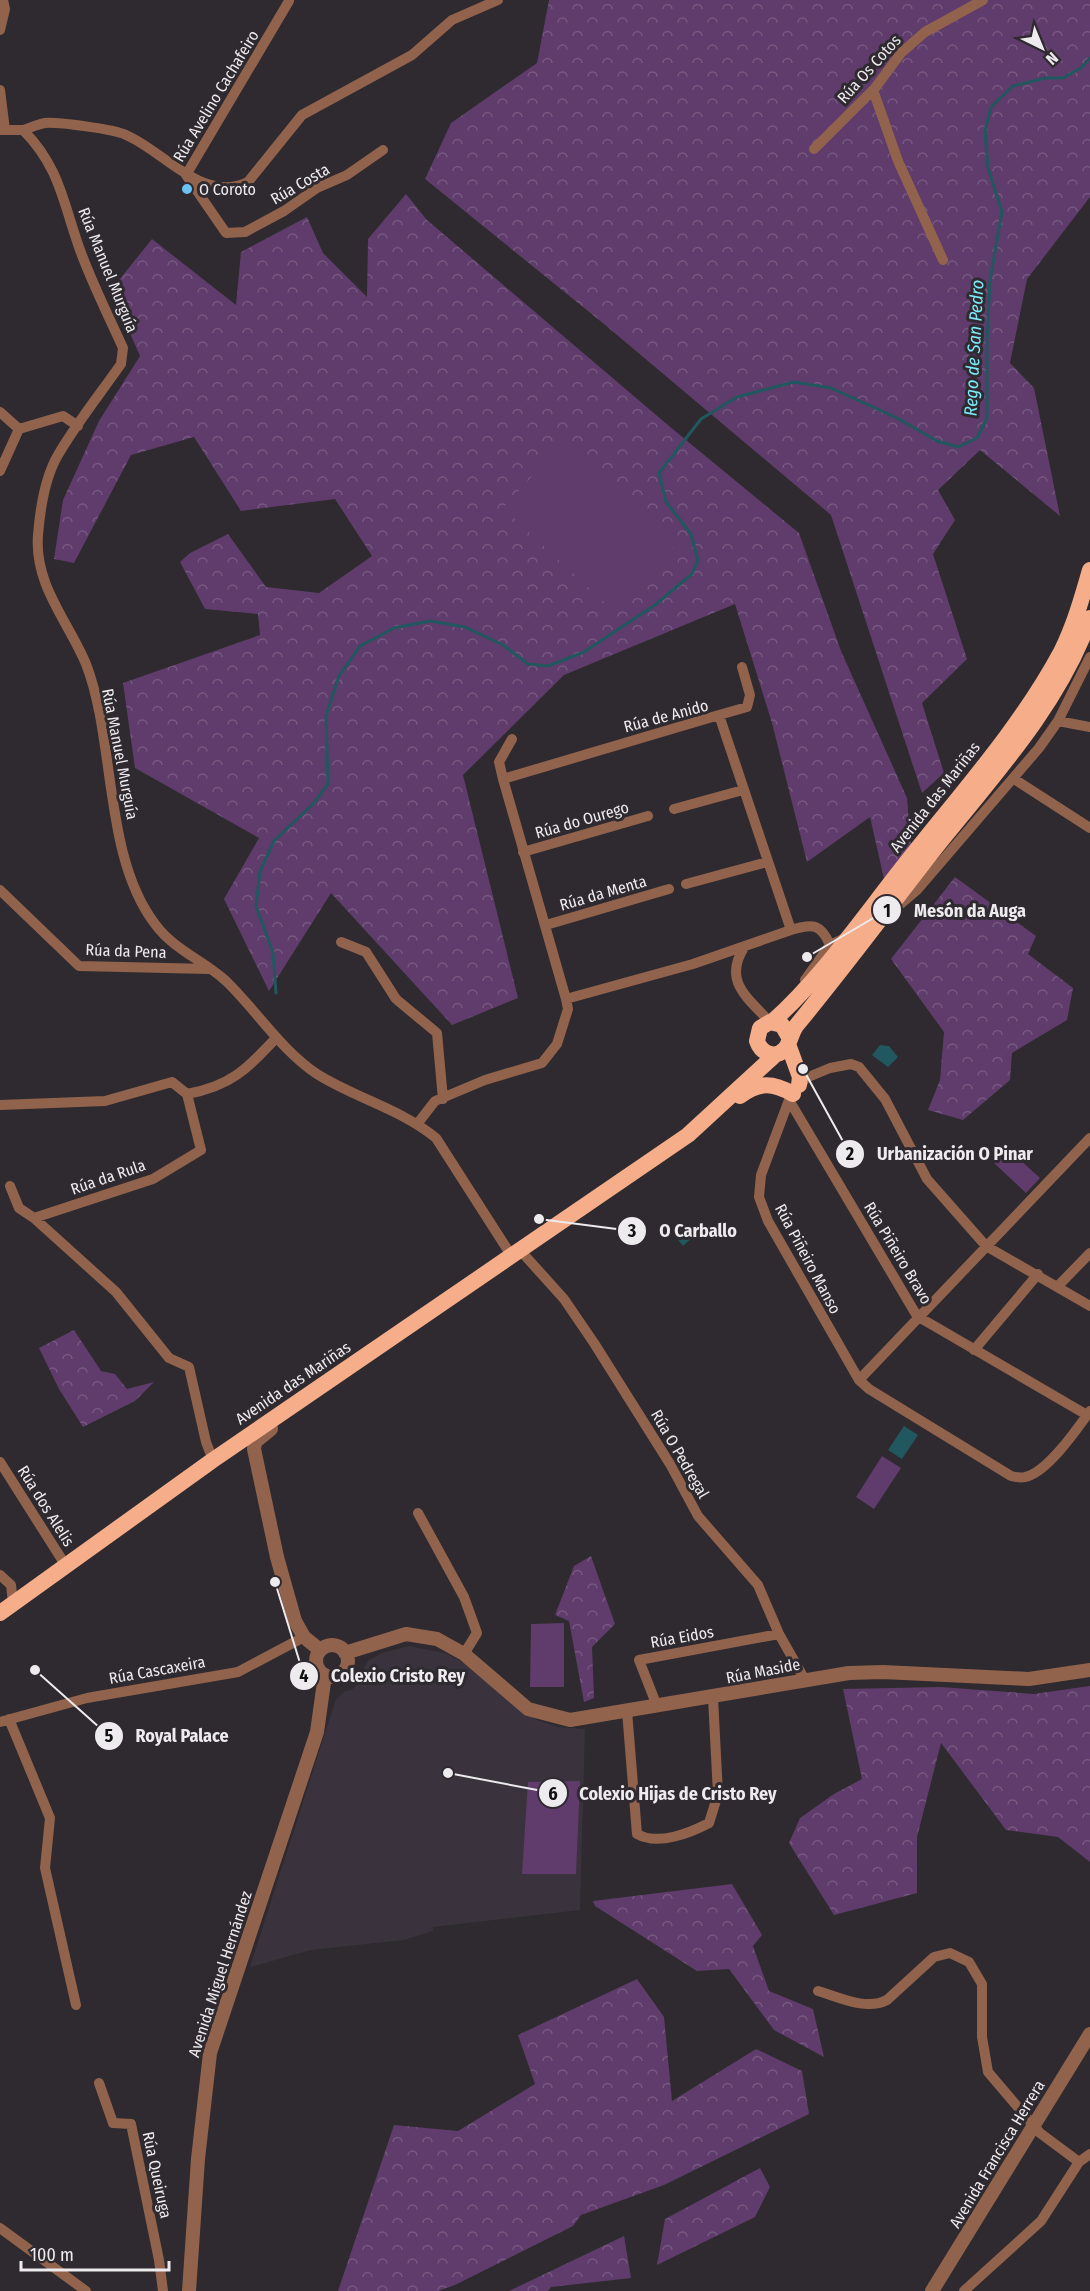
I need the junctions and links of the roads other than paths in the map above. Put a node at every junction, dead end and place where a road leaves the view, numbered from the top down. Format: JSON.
{"nodes":[{"id":1,"x":3,"y":0,"type":"edge"},
{"id":2,"x":498,"y":0,"type":"edge"},
{"id":3,"x":983,"y":0,"type":"edge"},
{"id":4,"x":290,"y":1,"type":"edge"},
{"id":5,"x":0,"y":30,"type":"edge"},
{"id":6,"x":0,"y":90,"type":"edge"},
{"id":7,"x":873,"y":90,"type":"junction"},
{"id":8,"x":2,"y":130,"type":"edge"},
{"id":9,"x":23,"y":130,"type":"junction"},
{"id":10,"x":814,"y":149,"type":"dead end"},
{"id":11,"x":383,"y":150,"type":"dead end"},
{"id":12,"x":186,"y":175,"type":"junction"},
{"id":13,"x":943,"y":260,"type":"dead end"},
{"id":14,"x":0,"y":412,"type":"edge"},
{"id":15,"x":78,"y":426,"type":"junction"},
{"id":16,"x":19,"y":429,"type":"junction"},
{"id":17,"x":0,"y":471,"type":"edge"},
{"id":18,"x":1090,"y":570,"type":"edge"},
{"id":19,"x":1090,"y":618,"type":"edge"},
{"id":20,"x":1090,"y":657,"type":"edge"},
{"id":21,"x":742,"y":667,"type":"dead end"},
{"id":22,"x":718,"y":715,"type":"junction"},
{"id":23,"x":1058,"y":721,"type":"junction"},
{"id":24,"x":1090,"y":727,"type":"edge"},
{"id":25,"x":512,"y":739,"type":"dead end"},
{"id":26,"x":503,"y":778,"type":"junction"},
{"id":27,"x":1014,"y":779,"type":"junction"},
{"id":28,"x":743,"y":790,"type":"junction"},
{"id":29,"x":674,"y":809,"type":"dead end"},
{"id":30,"x":648,"y":816,"type":"dead end"},
{"id":31,"x":1090,"y":828,"type":"edge"},
{"id":32,"x":523,"y":852,"type":"junction"},
{"id":33,"x":767,"y":862,"type":"junction"},
{"id":34,"x":686,"y":884,"type":"dead end"},
{"id":35,"x":669,"y":889,"type":"dead end"},
{"id":36,"x":0,"y":891,"type":"edge"},
{"id":37,"x":546,"y":925,"type":"junction"},
{"id":38,"x":873,"y":928,"type":"junction"},
{"id":39,"x":791,"y":930,"type":"junction"},
{"id":40,"x":850,"y":935,"type":"junction"},
{"id":41,"x":341,"y":942,"type":"dead end"},
{"id":42,"x":830,"y":945,"type":"junction"},
{"id":43,"x":745,"y":946,"type":"junction"},
{"id":44,"x":209,"y":969,"type":"junction"},
{"id":45,"x":801,"y":993,"type":"junction"},
{"id":46,"x":566,"y":999,"type":"junction"},
{"id":47,"x":771,"y":1022,"type":"junction"},
{"id":48,"x":276,"y":1038,"type":"junction"},
{"id":49,"x":757,"y":1041,"type":"junction"},
{"id":50,"x":782,"y":1048,"type":"junction"},
{"id":51,"x":791,"y":1091,"type":"junction"},
{"id":52,"x":188,"y":1094,"type":"junction"},
{"id":53,"x":443,"y":1099,"type":"junction"},
{"id":54,"x":0,"y":1104,"type":"edge"},
{"id":55,"x":708,"y":1119,"type":"junction"},
{"id":56,"x":418,"y":1123,"type":"junction"},
{"id":57,"x":1090,"y":1138,"type":"edge"},
{"id":58,"x":10,"y":1186,"type":"dead end"},
{"id":59,"x":609,"y":1186,"type":"junction"},
{"id":60,"x":34,"y":1218,"type":"junction"},
{"id":61,"x":986,"y":1246,"type":"junction"},
{"id":62,"x":515,"y":1252,"type":"junction"},
{"id":63,"x":1090,"y":1253,"type":"edge"},
{"id":64,"x":1038,"y":1274,"type":"junction"},
{"id":65,"x":1058,"y":1286,"type":"junction"},
{"id":66,"x":1090,"y":1306,"type":"edge"},
{"id":67,"x":917,"y":1316,"type":"junction"},
{"id":68,"x":974,"y":1350,"type":"junction"},
{"id":69,"x":346,"y":1369,"type":"junction"},
{"id":70,"x":859,"y":1380,"type":"junction"},
{"id":71,"x":1088,"y":1413,"type":"edge"},
{"id":72,"x":213,"y":1460,"type":"junction"},
{"id":73,"x":0,"y":1462,"type":"edge"},
{"id":74,"x":258,"y":1465,"type":"junction"},
{"id":75,"x":143,"y":1510,"type":"junction"},
{"id":76,"x":418,"y":1513,"type":"dead end"},
{"id":77,"x":66,"y":1566,"type":"junction"},
{"id":78,"x":0,"y":1575,"type":"edge"},
{"id":79,"x":6,"y":1608,"type":"edge"},
{"id":80,"x":779,"y":1634,"type":"junction"},
{"id":81,"x":304,"y":1637,"type":"junction"},
{"id":82,"x":320,"y":1650,"type":"junction"},
{"id":83,"x":345,"y":1653,"type":"junction"},
{"id":84,"x":464,"y":1654,"type":"junction"},
{"id":85,"x":1090,"y":1670,"type":"edge"},
{"id":86,"x":326,"y":1675,"type":"junction"},
{"id":87,"x":805,"y":1680,"type":"junction"},
{"id":88,"x":713,"y":1698,"type":"junction"},
{"id":89,"x":657,"y":1706,"type":"junction"},
{"id":90,"x":627,"y":1711,"type":"junction"},
{"id":91,"x":4,"y":1721,"type":"edge"},
{"id":92,"x":818,"y":1991,"type":"dead end"},
{"id":93,"x":76,"y":2005,"type":"dead end"},
{"id":94,"x":1090,"y":2034,"type":"edge"},
{"id":95,"x":99,"y":2083,"type":"dead end"},
{"id":96,"x":1034,"y":2126,"type":"junction"},
{"id":97,"x":1090,"y":2155,"type":"edge"},
{"id":98,"x":1079,"y":2162,"type":"junction"},
{"id":99,"x":0,"y":2228,"type":"edge"},
{"id":100,"x":86,"y":2291,"type":"edge"},
{"id":101,"x":163,"y":2291,"type":"edge"},
{"id":102,"x":189,"y":2291,"type":"edge"},
{"id":103,"x":932,"y":2291,"type":"edge"},
{"id":104,"x":964,"y":2291,"type":"edge"}],
"edges":[{"from":1,"to":5,"type":"street"},
{"from":2,"to":12,"type":"street","name":"Rúa Avelino Cachafeiro"},
{"from":3,"to":7,"type":"street","name":"Rúa Os Cotos"},
{"from":4,"to":12,"type":"street","name":"Rúa Avelino Cachafeiro"},
{"from":6,"to":8,"type":"street"},
{"from":7,"to":10,"type":"street","name":"Rúa Os Cotos"},
{"from":7,"to":13,"type":"street"},
{"from":8,"to":9,"type":"street"},
{"from":9,"to":12,"type":"street","name":"Rúa Avelino Cachafeiro"},
{"from":9,"to":15,"type":"street","name":"Rúa Manuel Murguía"},
{"from":11,"to":12,"type":"street","name":"Rúa Costa"},
{"from":14,"to":16,"type":"street"},
{"from":15,"to":16,"type":"street"},
{"from":15,"to":44,"type":"street","name":"Rúa Manuel Murguía"},
{"from":16,"to":17,"type":"street"},
{"from":18,"to":40,"type":"highway","name":"Avenida das Mariñas"},
{"from":19,"to":38,"type":"highway","name":"Avenida das Mariñas"},
{"from":20,"to":23,"type":"street","name":"Avenida das Mariñas"},
{"from":21,"to":22,"type":"street"},
{"from":22,"to":26,"type":"street","name":"Rúa de Anido"},
{"from":22,"to":28,"type":"street","name":"Rúa de Anido"},
{"from":23,"to":24,"type":"street"},
{"from":23,"to":27,"type":"street","name":"Avenida das Mariñas"},
{"from":25,"to":26,"type":"street"},
{"from":26,"to":32,"type":"street"},
{"from":27,"to":31,"type":"street"},
{"from":27,"to":38,"type":"street","name":"Avenida das Mariñas"},
{"from":28,"to":29,"type":"street"},
{"from":28,"to":33,"type":"street","name":"Rúa de Anido"},
{"from":30,"to":32,"type":"street","name":"Rúa do Ourego"},
{"from":32,"to":37,"type":"street"},
{"from":33,"to":34,"type":"street"},
{"from":33,"to":39,"type":"street","name":"Rúa de Anido"},
{"from":35,"to":37,"type":"street","name":"Rúa da Menta"},
{"from":36,"to":44,"type":"street","name":"Rúa da Pena"},
{"from":37,"to":46,"type":"street"},
{"from":38,"to":50,"type":"highway","name":"Avenida das Mariñas"},
{"from":39,"to":42,"type":"street"},
{"from":39,"to":43,"type":"street"},
{"from":40,"to":42,"type":"street"},
{"from":40,"to":45,"type":"highway","name":"Avenida das Mariñas"},
{"from":41,"to":53,"type":"street"},
{"from":42,"to":45,"type":"street"},
{"from":43,"to":46,"type":"street"},
{"from":43,"to":47,"type":"street"},
{"from":44,"to":48,"type":"street","name":"Rúa Manuel Murguía"},
{"from":45,"to":47,"type":"highway","name":"Avenida das Mariñas"},
{"from":46,"to":53,"type":"street"},
{"from":47,"to":49,"type":"highway"},
{"from":47,"to":50,"type":"highway"},
{"from":48,"to":52,"type":"street"},
{"from":48,"to":56,"type":"street","name":"Rúa Manuel Murguía"},
{"from":49,"to":50,"type":"highway"},
{"from":49,"to":59,"type":"highway","name":"Avenida das Mariñas"},
{"from":50,"to":51,"type":"highway"},
{"from":50,"to":55,"type":"highway","name":"Avenida das Mariñas"},
{"from":51,"to":55,"type":"highway"},
{"from":51,"to":61,"type":"street"},
{"from":51,"to":67,"type":"street","name":"Rúa Piñeiro Bravo"},
{"from":51,"to":70,"type":"street","name":"Rúa Piñeiro Manso"},
{"from":52,"to":54,"type":"street"},
{"from":52,"to":60,"type":"street","name":"Rúa da Rula"},
{"from":53,"to":56,"type":"street"},
{"from":55,"to":59,"type":"highway","name":"Avenida das Mariñas"},
{"from":56,"to":62,"type":"street","name":"Rúa Manuel Murguía"},
{"from":57,"to":61,"type":"street"},
{"from":58,"to":60,"type":"street"},
{"from":59,"to":62,"type":"highway","name":"Avenida das Mariñas"},
{"from":60,"to":72,"type":"street"},
{"from":61,"to":64,"type":"street"},
{"from":61,"to":67,"type":"street"},
{"from":62,"to":69,"type":"highway","name":"Avenida das Mariñas"},
{"from":62,"to":80,"type":"street","name":"Rúa O Pedregal"},
{"from":63,"to":65,"type":"street"},
{"from":64,"to":65,"type":"street"},
{"from":64,"to":68,"type":"street"},
{"from":65,"to":66,"type":"street"},
{"from":67,"to":68,"type":"street","name":"Rúa Piñeiro Bravo"},
{"from":67,"to":70,"type":"street"},
{"from":68,"to":71,"type":"street","name":"Rúa Piñeiro Bravo"},
{"from":69,"to":72,"type":"highway","name":"Avenida das Mariñas"},
{"from":69,"to":74,"type":"street"},
{"from":70,"to":71,"type":"street","name":"Rúa Piñeiro Manso"},
{"from":72,"to":75,"type":"highway","name":"Avenida das Mariñas"},
{"from":73,"to":77,"type":"street","name":"Rúa dos Alelis"},
{"from":74,"to":75,"type":"street"},
{"from":74,"to":81,"type":"street"},
{"from":75,"to":77,"type":"highway","name":"Avenida das Mariñas"},
{"from":76,"to":84,"type":"street"},
{"from":77,"to":79,"type":"highway","name":"Avenida das Mariñas"},
{"from":78,"to":79,"type":"street"},
{"from":80,"to":87,"type":"street","name":"Rúa O Pedregal"},
{"from":80,"to":89,"type":"street","name":"Rúa Eidos"},
{"from":81,"to":82,"type":"street"},
{"from":81,"to":91,"type":"street","name":"Rúa Cascaxeira"},
{"from":82,"to":83,"type":"street"},
{"from":82,"to":86,"type":"street"},
{"from":83,"to":84,"type":"street","name":"Rúa Maside"},
{"from":83,"to":86,"type":"street"},
{"from":84,"to":90,"type":"street","name":"Rúa Maside"},
{"from":85,"to":87,"type":"street","name":"Rúa Maside"},
{"from":86,"to":102,"type":"street","name":"Avenida Miguel Hernández"},
{"from":87,"to":88,"type":"street","name":"Rúa Maside"},
{"from":88,"to":89,"type":"street","name":"Rúa Maside"},
{"from":88,"to":90,"type":"street"},
{"from":89,"to":90,"type":"street","name":"Rúa Maside"},
{"from":91,"to":93,"type":"street","name":"Rúa Cascaxeira"},
{"from":92,"to":96,"type":"street"},
{"from":94,"to":96,"type":"street","name":"Avenida Francisca Herrera"},
{"from":95,"to":101,"type":"street","name":"Rúa Queiruga"},
{"from":96,"to":98,"type":"street"},
{"from":96,"to":103,"type":"street","name":"Avenida Francisca Herrera"},
{"from":97,"to":98,"type":"street"},
{"from":98,"to":104,"type":"street"},
{"from":99,"to":100,"type":"street"}]}
